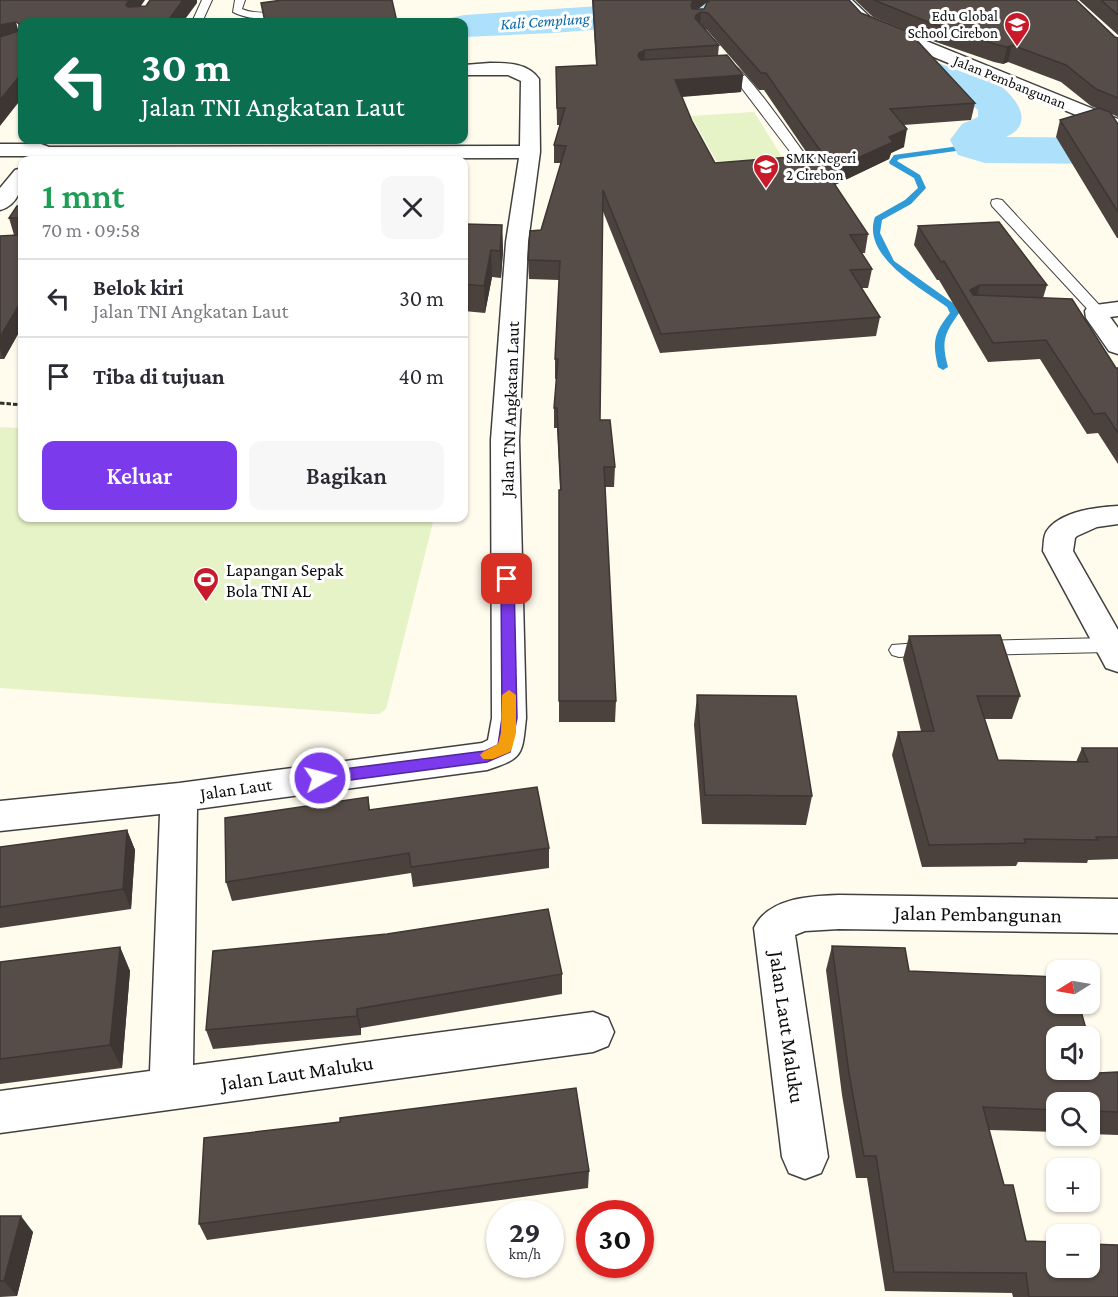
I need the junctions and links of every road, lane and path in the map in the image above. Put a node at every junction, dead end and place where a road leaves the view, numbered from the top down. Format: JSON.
{"nodes":[{"id":1,"x":207,"y":0,"type":"edge"},
{"id":2,"x":240,"y":0,"type":"edge"},
{"id":3,"x":304,"y":0,"type":"edge"},
{"id":4,"x":843,"y":0,"type":"edge"},
{"id":5,"x":199,"y":18,"type":"edge"},
{"id":6,"x":724,"y":64,"type":"edge"},
{"id":7,"x":468,"y":70,"type":"edge"},
{"id":8,"x":1112,"y":124,"type":"edge"},
{"id":9,"x":0,"y":150,"type":"edge"},
{"id":10,"x":40,"y":151,"type":"edge"},
{"id":11,"x":530,"y":152,"type":"junction"},
{"id":12,"x":125,"y":156,"type":"edge"},
{"id":13,"x":220,"y":156,"type":"edge"},
{"id":14,"x":808,"y":167,"type":"edge"},
{"id":15,"x":18,"y":179,"type":"edge"},
{"id":16,"x":997,"y":202,"type":"dead end"},
{"id":17,"x":0,"y":203,"type":"edge"},
{"id":18,"x":1097,"y":310,"type":"edge"},
{"id":19,"x":1118,"y":346,"type":"edge"},
{"id":20,"x":0,"y":404,"type":"edge"},
{"id":21,"x":18,"y":405,"type":"edge"},
{"id":22,"x":1118,"y":515,"type":"edge"},
{"id":23,"x":899,"y":650,"type":"dead end"},
{"id":24,"x":1114,"y":653,"type":"edge"},
{"id":25,"x":505,"y":748,"type":"joint"},
{"id":26,"x":179,"y":797,"type":"junction"},
{"id":27,"x":0,"y":816,"type":"edge"},
{"id":28,"x":839,"y":912,"type":"joint"},
{"id":29,"x":1118,"y":916,"type":"edge"},
{"id":30,"x":593,"y":1032,"type":"dead end"},
{"id":31,"x":171,"y":1090,"type":"junction"},
{"id":32,"x":0,"y":1112,"type":"edge"},
{"id":33,"x":805,"y":1157,"type":"dead end"}],
"edges":[{"from":1,"to":5,"type":"lane"},
{"from":2,"to":3,"type":"lane"},
{"from":4,"to":8,"type":"street","name":"Jalan Pembangunan"},
{"from":6,"to":14,"type":"lane"},
{"from":7,"to":11,"type":"street","name":"Jalan TNI Angkatan Laut"},
{"from":9,"to":10,"type":"street"},
{"from":10,"to":12,"type":"street"},
{"from":11,"to":13,"type":"street"},
{"from":11,"to":25,"type":"street","name":"Jalan TNI Angkatan Laut"},
{"from":15,"to":17,"type":"street"},
{"from":16,"to":18,"type":"lane"},
{"from":18,"to":19,"type":"street"},
{"from":20,"to":21,"type":"path"},
{"from":22,"to":24,"type":"street"},
{"from":23,"to":24,"type":"lane"},
{"from":25,"to":26,"type":"street","name":"Jalan Laut"},
{"from":26,"to":27,"type":"street","name":"Jalan Laut"},
{"from":26,"to":31,"type":"street"},
{"from":28,"to":29,"type":"street","name":"Jalan Pembangunan"},
{"from":28,"to":33,"type":"street","name":"Jalan Laut Maluku"},
{"from":30,"to":31,"type":"street","name":"Jalan Laut Maluku"},
{"from":31,"to":32,"type":"street","name":"Jalan Laut Maluku"}]}
